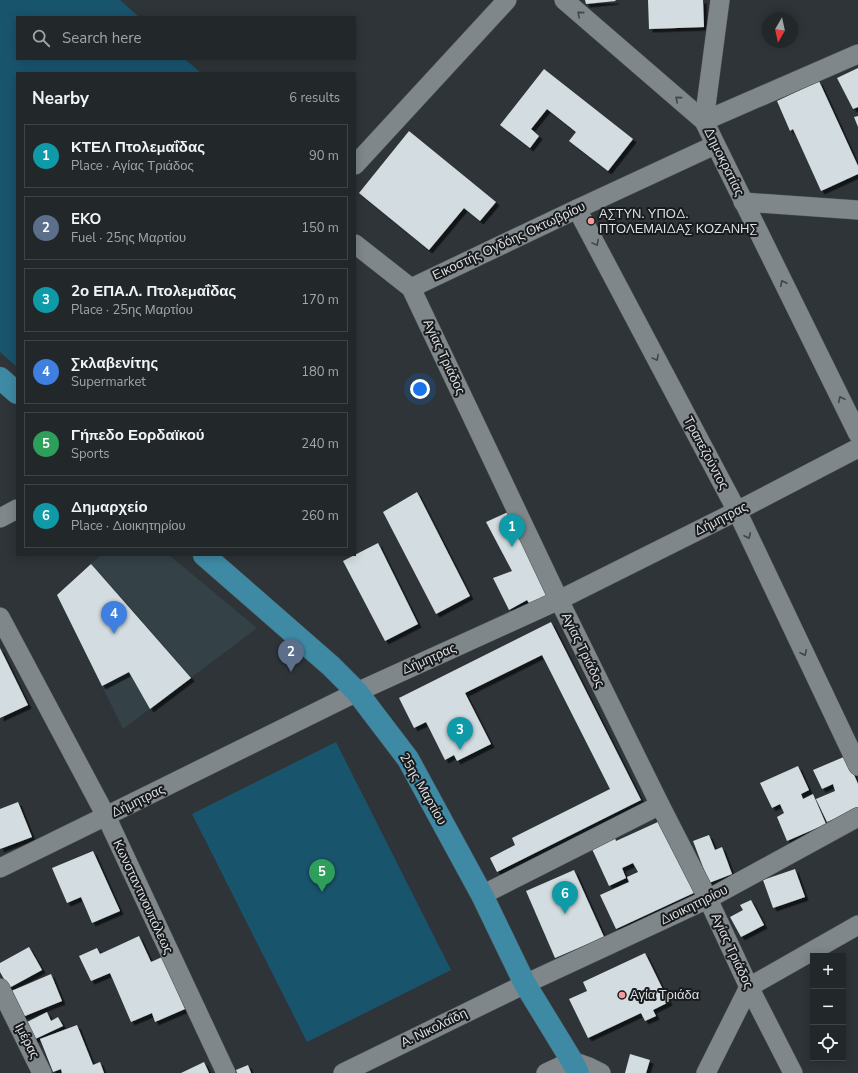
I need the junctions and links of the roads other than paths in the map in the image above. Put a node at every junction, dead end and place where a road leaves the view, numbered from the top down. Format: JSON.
{"nodes":[{"id":1,"x":507,"y":0,"type":"edge"},
{"id":2,"x":564,"y":0,"type":"edge"},
{"id":3,"x":720,"y":0,"type":"edge"},
{"id":4,"x":858,"y":54,"type":"edge"},
{"id":5,"x":704,"y":121,"type":"junction"},
{"id":6,"x":715,"y":145,"type":"junction"},
{"id":7,"x":356,"y":163,"type":"edge"},
{"id":8,"x":743,"y":202,"type":"junction"},
{"id":9,"x":577,"y":208,"type":"junction"},
{"id":10,"x":858,"y":210,"type":"edge"},
{"id":11,"x":356,"y":245,"type":"edge"},
{"id":12,"x":411,"y":288,"type":"junction"},
{"id":13,"x":0,"y":378,"type":"edge"},
{"id":14,"x":16,"y":392,"type":"edge"},
{"id":15,"x":858,"y":434,"type":"edge"},
{"id":16,"x":858,"y":448,"type":"edge"},
{"id":17,"x":16,"y":510,"type":"edge"},
{"id":18,"x":737,"y":511,"type":"junction"},
{"id":19,"x":0,"y":518,"type":"edge"},
{"id":20,"x":205,"y":556,"type":"edge"},
{"id":21,"x":559,"y":600,"type":"junction"},
{"id":22,"x":0,"y":617,"type":"edge"},
{"id":23,"x":357,"y":692,"type":"junction"},
{"id":24,"x":858,"y":766,"type":"edge"},
{"id":25,"x":660,"y":805,"type":"junction"},
{"id":26,"x":106,"y":816,"type":"junction"},
{"id":27,"x":858,"y":817,"type":"edge"},
{"id":28,"x":0,"y":868,"type":"edge"},
{"id":29,"x":482,"y":895,"type":"junction"},
{"id":30,"x":708,"y":899,"type":"junction"},
{"id":31,"x":858,"y":925,"type":"edge"},
{"id":32,"x":525,"y":984,"type":"junction"},
{"id":33,"x":749,"y":987,"type":"junction"},
{"id":34,"x":0,"y":988,"type":"edge"},
{"id":35,"x":575,"y":1067,"type":"edge"},
{"id":36,"x":42,"y":1073,"type":"edge"},
{"id":37,"x":226,"y":1073,"type":"edge"},
{"id":38,"x":343,"y":1073,"type":"edge"},
{"id":39,"x":546,"y":1073,"type":"edge"},
{"id":40,"x":601,"y":1073,"type":"edge"},
{"id":41,"x":706,"y":1073,"type":"edge"},
{"id":42,"x":793,"y":1073,"type":"edge"}],
"edges":[{"from":1,"to":7,"type":"street"},
{"from":5,"to":2,"type":"street","name":"Δημοκρατίας","one_way":true},
{"from":3,"to":5,"type":"street"},
{"from":4,"to":5,"type":"street"},
{"from":5,"to":6,"type":"street","name":"Δημοκρατίας"},
{"from":6,"to":8,"type":"street","name":"Δημοκρατίας"},
{"from":6,"to":9,"type":"street","name":"Εικοστής Ογδόης Οκτωβρίου"},
{"from":8,"to":10,"type":"street"},
{"from":15,"to":8,"type":"street","name":"Δημοκρατίας","one_way":true},
{"from":9,"to":12,"type":"street","name":"Εικοστής Ογδόης Οκτωβρίου"},
{"from":9,"to":18,"type":"street","name":"Τραπεζούντος","one_way":true},
{"from":11,"to":12,"type":"street","name":"Αγίας Τριάδος"},
{"from":12,"to":21,"type":"street","name":"Αγίας Τριάδος"},
{"from":13,"to":14,"type":"main road"},
{"from":16,"to":18,"type":"street","name":"Δήμητρας"},
{"from":17,"to":19,"type":"street"},
{"from":18,"to":21,"type":"street","name":"Δήμητρας"},
{"from":18,"to":24,"type":"street","name":"Τραπεζούντος","one_way":true},
{"from":20,"to":23,"type":"main road","name":"25ης Μαρτίου"},
{"from":21,"to":23,"type":"street","name":"Δήμητρας"},
{"from":21,"to":25,"type":"street","name":"Αγίας Τριάδος"},
{"from":22,"to":26,"type":"street","name":"Κωνσταντινουπόλεως"},
{"from":23,"to":26,"type":"street","name":"Δήμητρας"},
{"from":23,"to":29,"type":"main road","name":"25ης Μαρτίου"},
{"from":25,"to":29,"type":"street"},
{"from":25,"to":30,"type":"street","name":"Αγίας Τριάδος"},
{"from":26,"to":28,"type":"street","name":"Δήμητρας"},
{"from":26,"to":37,"type":"street","name":"Κωνσταντινουπόλεως"},
{"from":27,"to":30,"type":"street","name":"Διοικητηρίου"},
{"from":29,"to":32,"type":"main road","name":"25ης Μαρτίου"},
{"from":30,"to":32,"type":"street","name":"Διοικητηρίου"},
{"from":30,"to":33,"type":"street","name":"Αγίας Τριάδος"},
{"from":31,"to":33,"type":"street"},
{"from":32,"to":35,"type":"main road","name":"25ης Μαρτίου"},
{"from":32,"to":38,"type":"street","name":"Α. Νικολαΐδη"},
{"from":33,"to":41,"type":"street"},
{"from":33,"to":42,"type":"street","name":"Αγίας Τριάδος"},
{"from":34,"to":36,"type":"street","name":"Ιμέρας"},
{"from":35,"to":39,"type":"street"},
{"from":35,"to":40,"type":"street"}]}
